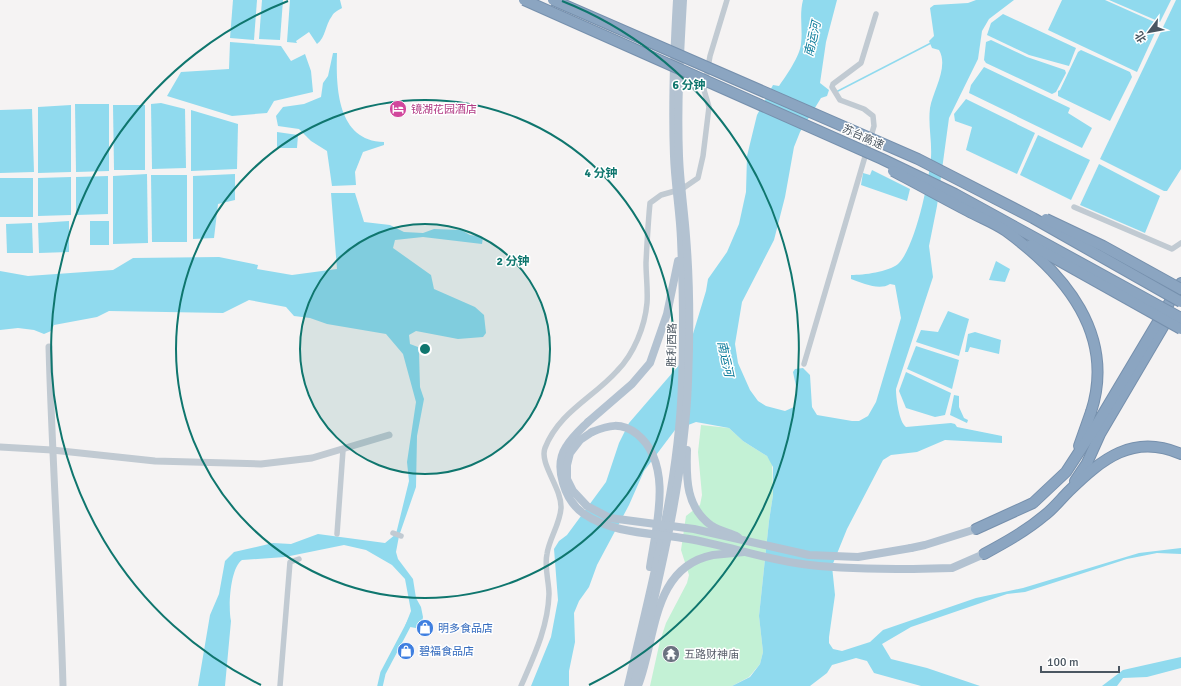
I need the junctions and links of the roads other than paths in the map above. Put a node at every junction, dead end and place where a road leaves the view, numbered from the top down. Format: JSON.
{"nodes":[{"id":1,"x":524,"y":0,"type":"edge"},
{"id":2,"x":553,"y":0,"type":"edge"},
{"id":3,"x":677,"y":0,"type":"edge"},
{"id":4,"x":683,"y":0,"type":"edge"},
{"id":5,"x":727,"y":0,"type":"edge"},
{"id":6,"x":876,"y":14,"type":"dead end"},
{"id":7,"x":801,"y":123,"type":"junction"},
{"id":8,"x":918,"y":159,"type":"junction"},
{"id":9,"x":679,"y":189,"type":"junction"},
{"id":10,"x":1074,"y":207,"type":"dead end"},
{"id":11,"x":1005,"y":230,"type":"junction"},
{"id":12,"x":681,"y":238,"type":"junction"},
{"id":13,"x":1181,"y":242,"type":"edge"},
{"id":14,"x":1181,"y":283,"type":"edge"},
{"id":15,"x":1181,"y":289,"type":"edge"},
{"id":16,"x":1181,"y":296,"type":"edge"},
{"id":17,"x":1181,"y":302,"type":"edge"},
{"id":18,"x":1181,"y":318,"type":"edge"},
{"id":19,"x":1181,"y":329,"type":"edge"},
{"id":20,"x":49,"y":347,"type":"dead end"},
{"id":21,"x":804,"y":364,"type":"dead end"},
{"id":22,"x":688,"y":384,"type":"junction"},
{"id":23,"x":389,"y":435,"type":"dead end"},
{"id":24,"x":0,"y":447,"type":"edge"},
{"id":25,"x":52,"y":450,"type":"junction"},
{"id":26,"x":343,"y":450,"type":"junction"},
{"id":27,"x":1181,"y":454,"type":"edge"},
{"id":28,"x":1073,"y":463,"type":"junction"},
{"id":29,"x":1068,"y":491,"type":"junction"},
{"id":30,"x":976,"y":529,"type":"joint"},
{"id":31,"x":337,"y":534,"type":"dead end"},
{"id":32,"x":393,"y":534,"type":"dead end"},
{"id":33,"x":401,"y":536,"type":"dead end"},
{"id":34,"x":751,"y":542,"type":"junction"},
{"id":35,"x":747,"y":552,"type":"junction"},
{"id":36,"x":984,"y":554,"type":"joint"},
{"id":37,"x":299,"y":559,"type":"dead end"},
{"id":38,"x":641,"y":630,"type":"junction"},
{"id":39,"x":63,"y":686,"type":"edge"},
{"id":40,"x":280,"y":686,"type":"edge"},
{"id":41,"x":521,"y":686,"type":"edge"},
{"id":42,"x":628,"y":686,"type":"edge"},
{"id":43,"x":634,"y":686,"type":"edge"},
{"id":44,"x":638,"y":686,"type":"edge"}],
"edges":[{"from":1,"to":7,"type":"highway","name":"苏台高速","bridge":true},
{"from":2,"to":8,"type":"highway","name":"苏台高速","bridge":true},
{"from":3,"to":9,"type":"main road","name":"胜利西路"},
{"from":4,"to":9,"type":"main road","name":"胜利西路"},
{"from":5,"to":9,"type":"street"},
{"from":6,"to":21,"type":"street"},
{"from":7,"to":11,"type":"highway","bridge":true},
{"from":7,"to":18,"type":"highway","name":"苏台高速","bridge":true},
{"from":8,"to":15,"type":"highway","bridge":true},
{"from":8,"to":17,"type":"highway","name":"苏台高速","bridge":true},
{"from":9,"to":12,"type":"main road","name":"胜利西路"},
{"from":9,"to":22,"type":"main road","name":"胜利西路"},
{"from":9,"to":41,"type":"street"},
{"from":10,"to":13,"type":"street"},
{"from":11,"to":19,"type":"highway","bridge":true},
{"from":11,"to":28,"type":"highway","bridge":true},
{"from":12,"to":35,"type":"main road","bridge":true},
{"from":12,"to":38,"type":"main road","name":"胜利西路"},
{"from":14,"to":28,"type":"highway"},
{"from":16,"to":29,"type":"highway"},
{"from":20,"to":25,"type":"street"},
{"from":22,"to":34,"type":"main road","bridge":true},
{"from":22,"to":43,"type":"main road","name":"胜利西路"},
{"from":23,"to":26,"type":"street"},
{"from":24,"to":25,"type":"street"},
{"from":25,"to":26,"type":"street"},
{"from":25,"to":39,"type":"street"},
{"from":26,"to":31,"type":"street"},
{"from":27,"to":29,"type":"highway"},
{"from":28,"to":30,"type":"highway"},
{"from":29,"to":36,"type":"highway"},
{"from":30,"to":34,"type":"main road","bridge":true},
{"from":32,"to":33,"type":"street"},
{"from":34,"to":38,"type":"main road","bridge":true},
{"from":35,"to":36,"type":"main road","bridge":true},
{"from":35,"to":44,"type":"main road"},
{"from":37,"to":40,"type":"street"},
{"from":38,"to":42,"type":"main road","name":"胜利西路"}]}
